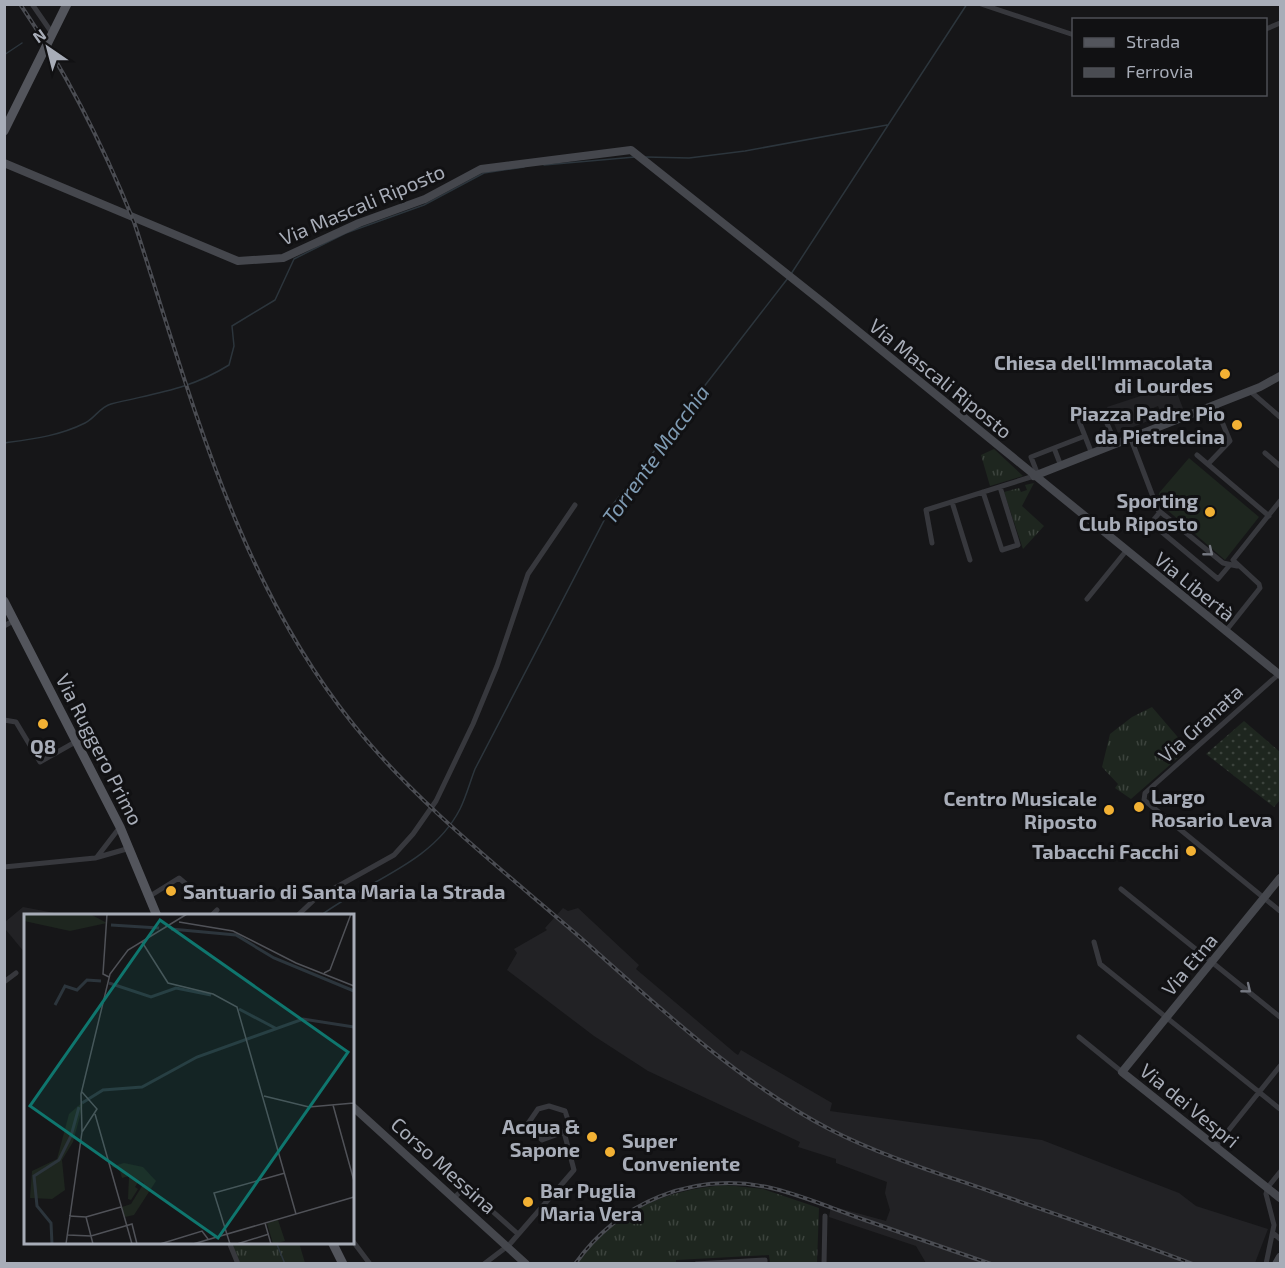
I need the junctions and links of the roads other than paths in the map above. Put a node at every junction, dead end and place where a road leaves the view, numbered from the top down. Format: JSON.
{"nodes":[{"id":1,"x":33,"y":4,"type":"edge"},
{"id":2,"x":67,"y":4,"type":"edge"},
{"id":3,"x":981,"y":4,"type":"edge"},
{"id":4,"x":1281,"y":22,"type":"edge"},
{"id":5,"x":1267,"y":29,"type":"edge"},
{"id":6,"x":53,"y":34,"type":"junction"},
{"id":7,"x":1072,"y":34,"type":"edge"},
{"id":8,"x":4,"y":131,"type":"edge"},
{"id":9,"x":4,"y":163,"type":"edge"},
{"id":10,"x":1281,"y":376,"type":"edge"},
{"id":11,"x":1250,"y":391,"type":"junction"},
{"id":12,"x":1215,"y":405,"type":"junction"},
{"id":13,"x":1281,"y":417,"type":"edge"},
{"id":14,"x":1085,"y":436,"type":"junction"},
{"id":15,"x":1131,"y":439,"type":"junction"},
{"id":16,"x":1116,"y":444,"type":"junction"},
{"id":17,"x":1054,"y":448,"type":"junction"},
{"id":18,"x":1265,"y":453,"type":"dead end"},
{"id":19,"x":1092,"y":454,"type":"junction"},
{"id":20,"x":1197,"y":455,"type":"dead end"},
{"id":21,"x":1208,"y":464,"type":"junction"},
{"id":22,"x":1061,"y":466,"type":"junction"},
{"id":23,"x":1281,"y":466,"type":"edge"},
{"id":24,"x":1036,"y":476,"type":"junction"},
{"id":25,"x":1000,"y":487,"type":"junction"},
{"id":26,"x":983,"y":492,"type":"junction"},
{"id":27,"x":1281,"y":501,"type":"edge"},
{"id":28,"x":952,"y":502,"type":"junction"},
{"id":29,"x":575,"y":505,"type":"dead end"},
{"id":30,"x":1160,"y":512,"type":"junction"},
{"id":31,"x":1269,"y":516,"type":"junction"},
{"id":32,"x":932,"y":543,"type":"dead end"},
{"id":33,"x":1126,"y":551,"type":"junction"},
{"id":34,"x":970,"y":560,"type":"dead end"},
{"id":35,"x":1229,"y":566,"type":"junction"},
{"id":36,"x":1237,"y":566,"type":"junction"},
{"id":37,"x":1087,"y":599,"type":"dead end"},
{"id":38,"x":4,"y":601,"type":"edge"},
{"id":39,"x":9,"y":623,"type":"edge"},
{"id":40,"x":1224,"y":632,"type":"junction"},
{"id":41,"x":1280,"y":675,"type":"edge"},
{"id":42,"x":4,"y":720,"type":"edge"},
{"id":43,"x":77,"y":741,"type":"junction"},
{"id":44,"x":120,"y":827,"type":"junction"},
{"id":45,"x":130,"y":848,"type":"junction"},
{"id":46,"x":95,"y":858,"type":"junction"},
{"id":47,"x":4,"y":867,"type":"edge"},
{"id":48,"x":1281,"y":878,"type":"edge"},
{"id":49,"x":1121,"y":889,"type":"dead end"},
{"id":50,"x":193,"y":890,"type":"dead end"},
{"id":51,"x":150,"y":896,"type":"junction"},
{"id":52,"x":1264,"y":898,"type":"junction"},
{"id":53,"x":217,"y":910,"type":"dead end"},
{"id":54,"x":1281,"y":910,"type":"edge"},
{"id":55,"x":157,"y":914,"type":"edge"},
{"id":56,"x":212,"y":914,"type":"edge"},
{"id":57,"x":298,"y":914,"type":"edge"},
{"id":58,"x":1095,"y":942,"type":"dead end"},
{"id":59,"x":1213,"y":961,"type":"junction"},
{"id":60,"x":16,"y":973,"type":"dead end"},
{"id":61,"x":4,"y":982,"type":"edge"},
{"id":62,"x":1166,"y":1017,"type":"junction"},
{"id":63,"x":1281,"y":1017,"type":"edge"},
{"id":64,"x":1079,"y":1037,"type":"dead end"},
{"id":65,"x":1281,"y":1066,"type":"edge"},
{"id":66,"x":1122,"y":1072,"type":"junction"},
{"id":67,"x":1259,"y":1092,"type":"junction"},
{"id":68,"x":354,"y":1108,"type":"edge"},
{"id":69,"x":1281,"y":1109,"type":"edge"},
{"id":70,"x":564,"y":1132,"type":"junction"},
{"id":71,"x":1216,"y":1146,"type":"junction"},
{"id":72,"x":1281,"y":1172,"type":"edge"},
{"id":73,"x":1268,"y":1187,"type":"junction"},
{"id":74,"x":455,"y":1197,"type":"junction"},
{"id":75,"x":1281,"y":1198,"type":"edge"},
{"id":76,"x":825,"y":1216,"type":"dead end"},
{"id":77,"x":1273,"y":1233,"type":"junction"},
{"id":78,"x":518,"y":1234,"type":"junction"},
{"id":79,"x":1281,"y":1239,"type":"edge"},
{"id":80,"x":354,"y":1243,"type":"edge"},
{"id":81,"x":230,"y":1244,"type":"edge"},
{"id":82,"x":333,"y":1244,"type":"edge"},
{"id":83,"x":511,"y":1247,"type":"junction"},
{"id":84,"x":1281,"y":1257,"type":"edge"},
{"id":85,"x":742,"y":1262,"type":"edge"},
{"id":86,"x":238,"y":1263,"type":"edge"},
{"id":87,"x":343,"y":1263,"type":"edge"},
{"id":88,"x":370,"y":1263,"type":"edge"},
{"id":89,"x":484,"y":1263,"type":"edge"},
{"id":90,"x":526,"y":1263,"type":"edge"},
{"id":91,"x":532,"y":1263,"type":"edge"},
{"id":92,"x":696,"y":1263,"type":"edge"},
{"id":93,"x":765,"y":1263,"type":"edge"},
{"id":94,"x":824,"y":1263,"type":"edge"},
{"id":95,"x":1266,"y":1263,"type":"edge"},
{"id":96,"x":1276,"y":1263,"type":"edge"}],
"edges":[{"from":1,"to":6,"type":"street"},
{"from":2,"to":6,"type":"main road"},
{"from":3,"to":7,"type":"street"},
{"from":4,"to":5,"type":"street"},
{"from":6,"to":8,"type":"main road"},
{"from":9,"to":24,"type":"street","name":"Via Mascali Riposto"},
{"from":10,"to":11,"type":"street"},
{"from":11,"to":12,"type":"street"},
{"from":11,"to":13,"type":"street"},
{"from":12,"to":15,"type":"street"},
{"from":12,"to":21,"type":"street"},
{"from":14,"to":16,"type":"street"},
{"from":14,"to":17,"type":"street"},
{"from":14,"to":19,"type":"street"},
{"from":15,"to":16,"type":"street"},
{"from":15,"to":30,"type":"street"},
{"from":16,"to":19,"type":"street"},
{"from":17,"to":22,"type":"street"},
{"from":17,"to":24,"type":"street"},
{"from":18,"to":23,"type":"street"},
{"from":19,"to":22,"type":"street"},
{"from":20,"to":21,"type":"street"},
{"from":21,"to":31,"type":"street"},
{"from":22,"to":24,"type":"street"},
{"from":24,"to":25,"type":"street"},
{"from":24,"to":33,"type":"street","name":"Via Libertà"},
{"from":25,"to":26,"type":"street"},
{"from":25,"to":26,"type":"street"},
{"from":26,"to":28,"type":"street"},
{"from":27,"to":31,"type":"street"},
{"from":28,"to":32,"type":"street"},
{"from":28,"to":34,"type":"street"},
{"from":29,"to":57,"type":"street"},
{"from":30,"to":35,"type":"street","one_way":true},
{"from":30,"to":35,"type":"street"},
{"from":31,"to":36,"type":"street"},
{"from":33,"to":37,"type":"street"},
{"from":33,"to":40,"type":"street","name":"Via Libertà"},
{"from":35,"to":36,"type":"street"},
{"from":36,"to":40,"type":"street"},
{"from":38,"to":39,"type":"main road","name":"Via Ruggero Primo"},
{"from":39,"to":43,"type":"main road","name":"Via Ruggero Primo"},
{"from":40,"to":41,"type":"street","name":"Via Libertà"},
{"from":41,"to":52,"type":"street","name":"Via Granata"},
{"from":42,"to":43,"type":"street"},
{"from":43,"to":44,"type":"main road","name":"Via Ruggero Primo"},
{"from":44,"to":45,"type":"main road","name":"Via Ruggero Primo"},
{"from":44,"to":46,"type":"street"},
{"from":45,"to":46,"type":"street"},
{"from":45,"to":51,"type":"main road","name":"Via Ruggero Primo"},
{"from":46,"to":47,"type":"street"},
{"from":48,"to":52,"type":"street","name":"Via Etna"},
{"from":49,"to":59,"type":"street"},
{"from":50,"to":51,"type":"street"},
{"from":51,"to":55,"type":"main road","name":"Via Ruggero Primo"},
{"from":52,"to":54,"type":"street"},
{"from":52,"to":59,"type":"street","name":"Via Etna"},
{"from":53,"to":56,"type":"street"},
{"from":58,"to":62,"type":"street"},
{"from":59,"to":62,"type":"street","name":"Via Etna"},
{"from":59,"to":63,"type":"street","one_way":true},
{"from":60,"to":61,"type":"street"},
{"from":62,"to":66,"type":"street","name":"Via Etna"},
{"from":62,"to":67,"type":"street"},
{"from":64,"to":66,"type":"street","name":"Via dei Vespri"},
{"from":65,"to":67,"type":"street"},
{"from":66,"to":71,"type":"street","name":"Via dei Vespri"},
{"from":67,"to":69,"type":"street"},
{"from":67,"to":71,"type":"street"},
{"from":68,"to":74,"type":"street","name":"Corso Messina"},
{"from":70,"to":70,"type":"street"},
{"from":70,"to":78,"type":"street"},
{"from":71,"to":73,"type":"street","name":"Via dei Vespri"},
{"from":72,"to":73,"type":"street"},
{"from":73,"to":75,"type":"street","name":"Via dei Vespri"},
{"from":73,"to":77,"type":"street"},
{"from":74,"to":78,"type":"street"},
{"from":74,"to":83,"type":"street","name":"Corso Messina"},
{"from":76,"to":94,"type":"street"},
{"from":77,"to":79,"type":"street"},
{"from":77,"to":95,"type":"street"},
{"from":78,"to":83,"type":"street"},
{"from":80,"to":88,"type":"street"},
{"from":81,"to":86,"type":"street"},
{"from":82,"to":87,"type":"main road"},
{"from":83,"to":89,"type":"street"},
{"from":83,"to":90,"type":"street","name":"Corso Messina"},
{"from":83,"to":91,"type":"street","name":"Corso Messina"},
{"from":84,"to":96,"type":"street"},
{"from":85,"to":92,"type":"street"},
{"from":85,"to":93,"type":"street"}]}
